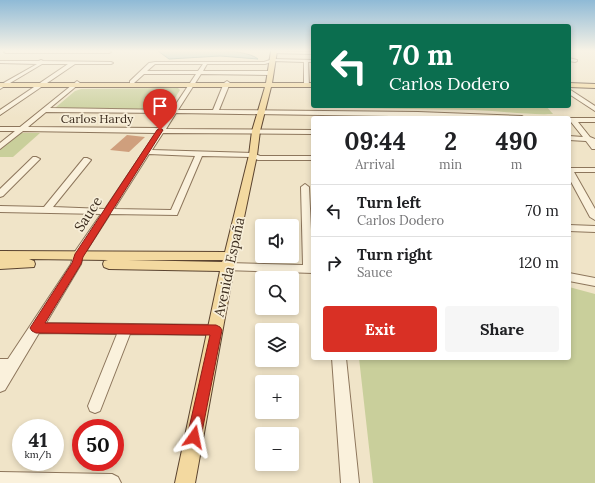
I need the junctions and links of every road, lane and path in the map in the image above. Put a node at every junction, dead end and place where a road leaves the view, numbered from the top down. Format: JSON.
{"nodes":[{"id":1,"x":270,"y":73,"type":"edge"},
{"id":2,"x":24,"y":74,"type":"edge"},
{"id":3,"x":58,"y":74,"type":"edge"},
{"id":4,"x":140,"y":74,"type":"edge"},
{"id":5,"x":198,"y":74,"type":"edge"},
{"id":6,"x":308,"y":74,"type":"edge"},
{"id":7,"x":132,"y":82,"type":"junction"},
{"id":8,"x":9,"y":83,"type":"junction"},
{"id":9,"x":43,"y":84,"type":"junction"},
{"id":10,"x":76,"y":84,"type":"junction"},
{"id":11,"x":190,"y":84,"type":"junction"},
{"id":12,"x":227,"y":84,"type":"junction"},
{"id":13,"x":269,"y":84,"type":"junction"},
{"id":14,"x":310,"y":84,"type":"edge"},
{"id":15,"x":1,"y":85,"type":"edge"},
{"id":16,"x":571,"y":86,"type":"edge"},
{"id":17,"x":595,"y":86,"type":"edge"},
{"id":18,"x":571,"y":92,"type":"edge"},
{"id":19,"x":595,"y":109,"type":"edge"},
{"id":20,"x":44,"y":110,"type":"junction"},
{"id":21,"x":173,"y":111,"type":"junction"},
{"id":22,"x":216,"y":111,"type":"junction"},
{"id":23,"x":262,"y":112,"type":"junction"},
{"id":24,"x":0,"y":113,"type":"edge"},
{"id":25,"x":496,"y":116,"type":"edge"},
{"id":26,"x":571,"y":120,"type":"edge"},
{"id":27,"x":595,"y":120,"type":"edge"},
{"id":28,"x":0,"y":129,"type":"edge"},
{"id":29,"x":21,"y":129,"type":"junction"},
{"id":30,"x":160,"y":130,"type":"junction"},
{"id":31,"x":256,"y":131,"type":"junction"},
{"id":32,"x":311,"y":132,"type":"edge"},
{"id":33,"x":571,"y":138,"type":"edge"},
{"id":34,"x":591,"y":139,"type":"edge"},
{"id":35,"x":0,"y":147,"type":"edge"},
{"id":36,"x":595,"y":147,"type":"edge"},
{"id":37,"x":146,"y":152,"type":"junction"},
{"id":38,"x":199,"y":154,"type":"junction"},
{"id":39,"x":253,"y":155,"type":"junction"},
{"id":40,"x":311,"y":158,"type":"edge"},
{"id":41,"x":36,"y":159,"type":"dead end"},
{"id":42,"x":87,"y":160,"type":"dead end"},
{"id":43,"x":571,"y":170,"type":"edge"},
{"id":44,"x":595,"y":170,"type":"edge"},
{"id":45,"x":571,"y":174,"type":"edge"},
{"id":46,"x":305,"y":187,"type":"dead end"},
{"id":47,"x":0,"y":194,"type":"edge"},
{"id":48,"x":0,"y":209,"type":"edge"},
{"id":49,"x":47,"y":209,"type":"junction"},
{"id":50,"x":108,"y":211,"type":"junction"},
{"id":51,"x":595,"y":217,"type":"edge"},
{"id":52,"x":571,"y":228,"type":"edge"},
{"id":53,"x":595,"y":228,"type":"edge"},
{"id":54,"x":77,"y":260,"type":"junction"},
{"id":55,"x":229,"y":261,"type":"junction"},
{"id":56,"x":0,"y":262,"type":"edge"},
{"id":57,"x":311,"y":269,"type":"edge"},
{"id":58,"x":571,"y":277,"type":"edge"},
{"id":59,"x":595,"y":282,"type":"edge"},
{"id":60,"x":36,"y":328,"type":"junction"},
{"id":61,"x":126,"y":330,"type":"junction"},
{"id":62,"x":216,"y":330,"type":"junction"},
{"id":63,"x":339,"y":360,"type":"edge"},
{"id":64,"x":6,"y":365,"type":"edge"},
{"id":65,"x":0,"y":385,"type":"edge"},
{"id":66,"x":95,"y":406,"type":"dead end"},
{"id":67,"x":0,"y":480,"type":"edge"},
{"id":68,"x":112,"y":483,"type":"edge"},
{"id":69,"x":185,"y":483,"type":"edge"},
{"id":70,"x":350,"y":483,"type":"edge"}],
"edges":[{"from":1,"to":13,"type":"main road","name":"Avenida España"},
{"from":2,"to":8,"type":"street"},
{"from":3,"to":9,"type":"street"},
{"from":4,"to":7,"type":"street"},
{"from":5,"to":11,"type":"street","name":"Sauce"},
{"from":6,"to":14,"type":"street"},
{"from":7,"to":10,"type":"main road"},
{"from":7,"to":11,"type":"main road"},
{"from":8,"to":9,"type":"main road"},
{"from":8,"to":15,"type":"main road"},
{"from":9,"to":10,"type":"main road"},
{"from":9,"to":15,"type":"main road"},
{"from":9,"to":24,"type":"street"},
{"from":10,"to":11,"type":"main road"},
{"from":10,"to":20,"type":"street"},
{"from":11,"to":12,"type":"main road"},
{"from":11,"to":21,"type":"street","name":"Sauce"},
{"from":12,"to":13,"type":"main road"},
{"from":12,"to":22,"type":"street"},
{"from":13,"to":14,"type":"main road"},
{"from":13,"to":23,"type":"main road","name":"Avenida España"},
{"from":16,"to":17,"type":"main road"},
{"from":18,"to":19,"type":"street"},
{"from":20,"to":21,"type":"street"},
{"from":20,"to":29,"type":"street"},
{"from":21,"to":22,"type":"street"},
{"from":21,"to":30,"type":"street","name":"Sauce"},
{"from":22,"to":23,"type":"street"},
{"from":23,"to":25,"type":"street"},
{"from":23,"to":31,"type":"main road","name":"Avenida España"},
{"from":26,"to":27,"type":"street"},
{"from":26,"to":34,"type":"street"},
{"from":28,"to":29,"type":"street","name":"Carlos Hardy"},
{"from":29,"to":30,"type":"street","name":"Carlos Hardy"},
{"from":29,"to":35,"type":"street"},
{"from":30,"to":31,"type":"street","name":"Carlos Hardy"},
{"from":30,"to":37,"type":"street","name":"Sauce"},
{"from":31,"to":32,"type":"street","name":"Carlos Hardy"},
{"from":31,"to":39,"type":"main road","name":"Avenida España"},
{"from":33,"to":34,"type":"street"},
{"from":34,"to":36,"type":"street"},
{"from":37,"to":38,"type":"street"},
{"from":37,"to":50,"type":"street","name":"Sauce"},
{"from":38,"to":39,"type":"street"},
{"from":38,"to":50,"type":"street"},
{"from":39,"to":40,"type":"street"},
{"from":39,"to":55,"type":"main road","name":"Avenida España"},
{"from":41,"to":47,"type":"street"},
{"from":42,"to":49,"type":"street"},
{"from":43,"to":44,"type":"street"},
{"from":45,"to":51,"type":"street"},
{"from":46,"to":57,"type":"street"},
{"from":48,"to":49,"type":"street"},
{"from":49,"to":50,"type":"street"},
{"from":50,"to":54,"type":"street","name":"Sauce"},
{"from":52,"to":53,"type":"street"},
{"from":54,"to":55,"type":"main road"},
{"from":54,"to":56,"type":"main road"},
{"from":54,"to":60,"type":"street","name":"Sauce"},
{"from":55,"to":57,"type":"street"},
{"from":55,"to":62,"type":"main road","name":"Avenida España"},
{"from":58,"to":59,"type":"street"},
{"from":60,"to":61,"type":"street"},
{"from":60,"to":64,"type":"street","name":"Sauce"},
{"from":61,"to":62,"type":"street"},
{"from":61,"to":66,"type":"street"},
{"from":62,"to":69,"type":"main road","name":"Avenida España"},
{"from":63,"to":70,"type":"street"},
{"from":64,"to":65,"type":"street","name":"Sauce"},
{"from":67,"to":68,"type":"street"}]}
